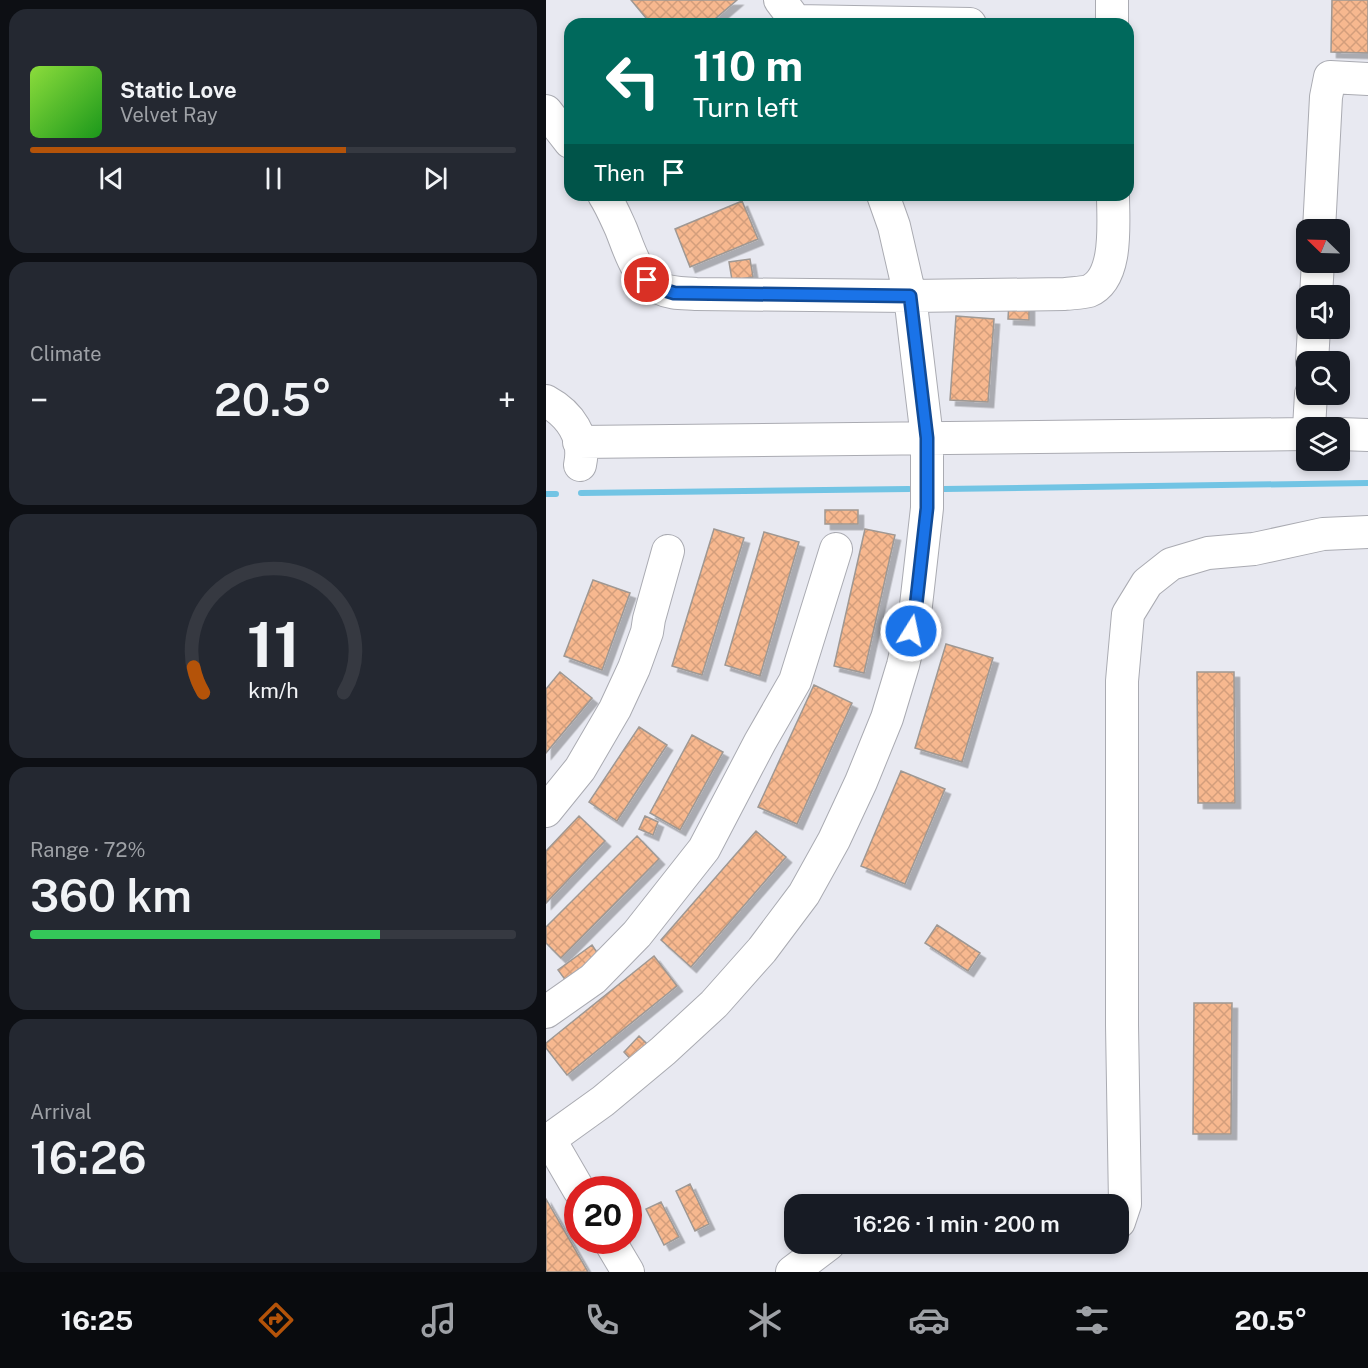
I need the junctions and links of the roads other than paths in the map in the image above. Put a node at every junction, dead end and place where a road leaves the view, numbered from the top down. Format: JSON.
{"nodes":[{"id":1,"x":1112,"y":0,"type":"edge"},
{"id":2,"x":791,"y":15,"type":"edge"},
{"id":3,"x":851,"y":18,"type":"edge"},
{"id":4,"x":1112,"y":18,"type":"edge"},
{"id":5,"x":1368,"y":79,"type":"edge"},
{"id":6,"x":546,"y":111,"type":"edge"},
{"id":7,"x":564,"y":134,"type":"edge"},
{"id":8,"x":607,"y":201,"type":"edge"},
{"id":9,"x":885,"y":201,"type":"edge"},
{"id":10,"x":1113,"y":201,"type":"edge"},
{"id":11,"x":1320,"y":219,"type":"edge"},
{"id":12,"x":910,"y":296,"type":"junction"},
{"id":13,"x":546,"y":401,"type":"edge"},
{"id":14,"x":1296,"y":434,"type":"edge"},
{"id":15,"x":1350,"y":434,"type":"edge"},
{"id":16,"x":1368,"y":435,"type":"edge"},
{"id":17,"x":927,"y":438,"type":"junction"},
{"id":18,"x":1368,"y":532,"type":"edge"},
{"id":19,"x":836,"y":549,"type":"dead end"},
{"id":20,"x":668,"y":551,"type":"dead end"},
{"id":21,"x":546,"y":811,"type":"edge"},
{"id":22,"x":546,"y":1012,"type":"edge"},
{"id":23,"x":548,"y":1141,"type":"edge"},
{"id":24,"x":570,"y":1176,"type":"edge"},
{"id":25,"x":1125,"y":1194,"type":"edge"},
{"id":26,"x":617,"y":1254,"type":"edge"},
{"id":27,"x":816,"y":1254,"type":"edge"},
{"id":28,"x":628,"y":1272,"type":"edge"},
{"id":29,"x":792,"y":1272,"type":"edge"}],
"edges":[{"from":1,"to":4,"type":"lane"},
{"from":2,"to":3,"type":"lane"},
{"from":5,"to":11,"type":"lane"},
{"from":6,"to":7,"type":"lane"},
{"from":8,"to":12,"type":"lane"},
{"from":9,"to":12,"type":"lane"},
{"from":10,"to":12,"type":"lane"},
{"from":12,"to":17,"type":"lane"},
{"from":13,"to":17,"type":"lane"},
{"from":14,"to":17,"type":"lane"},
{"from":15,"to":16,"type":"lane"},
{"from":17,"to":23,"type":"lane"},
{"from":18,"to":25,"type":"lane"},
{"from":19,"to":22,"type":"lane"},
{"from":20,"to":21,"type":"lane"},
{"from":23,"to":24,"type":"lane"},
{"from":26,"to":28,"type":"lane"},
{"from":27,"to":29,"type":"lane"}]}
